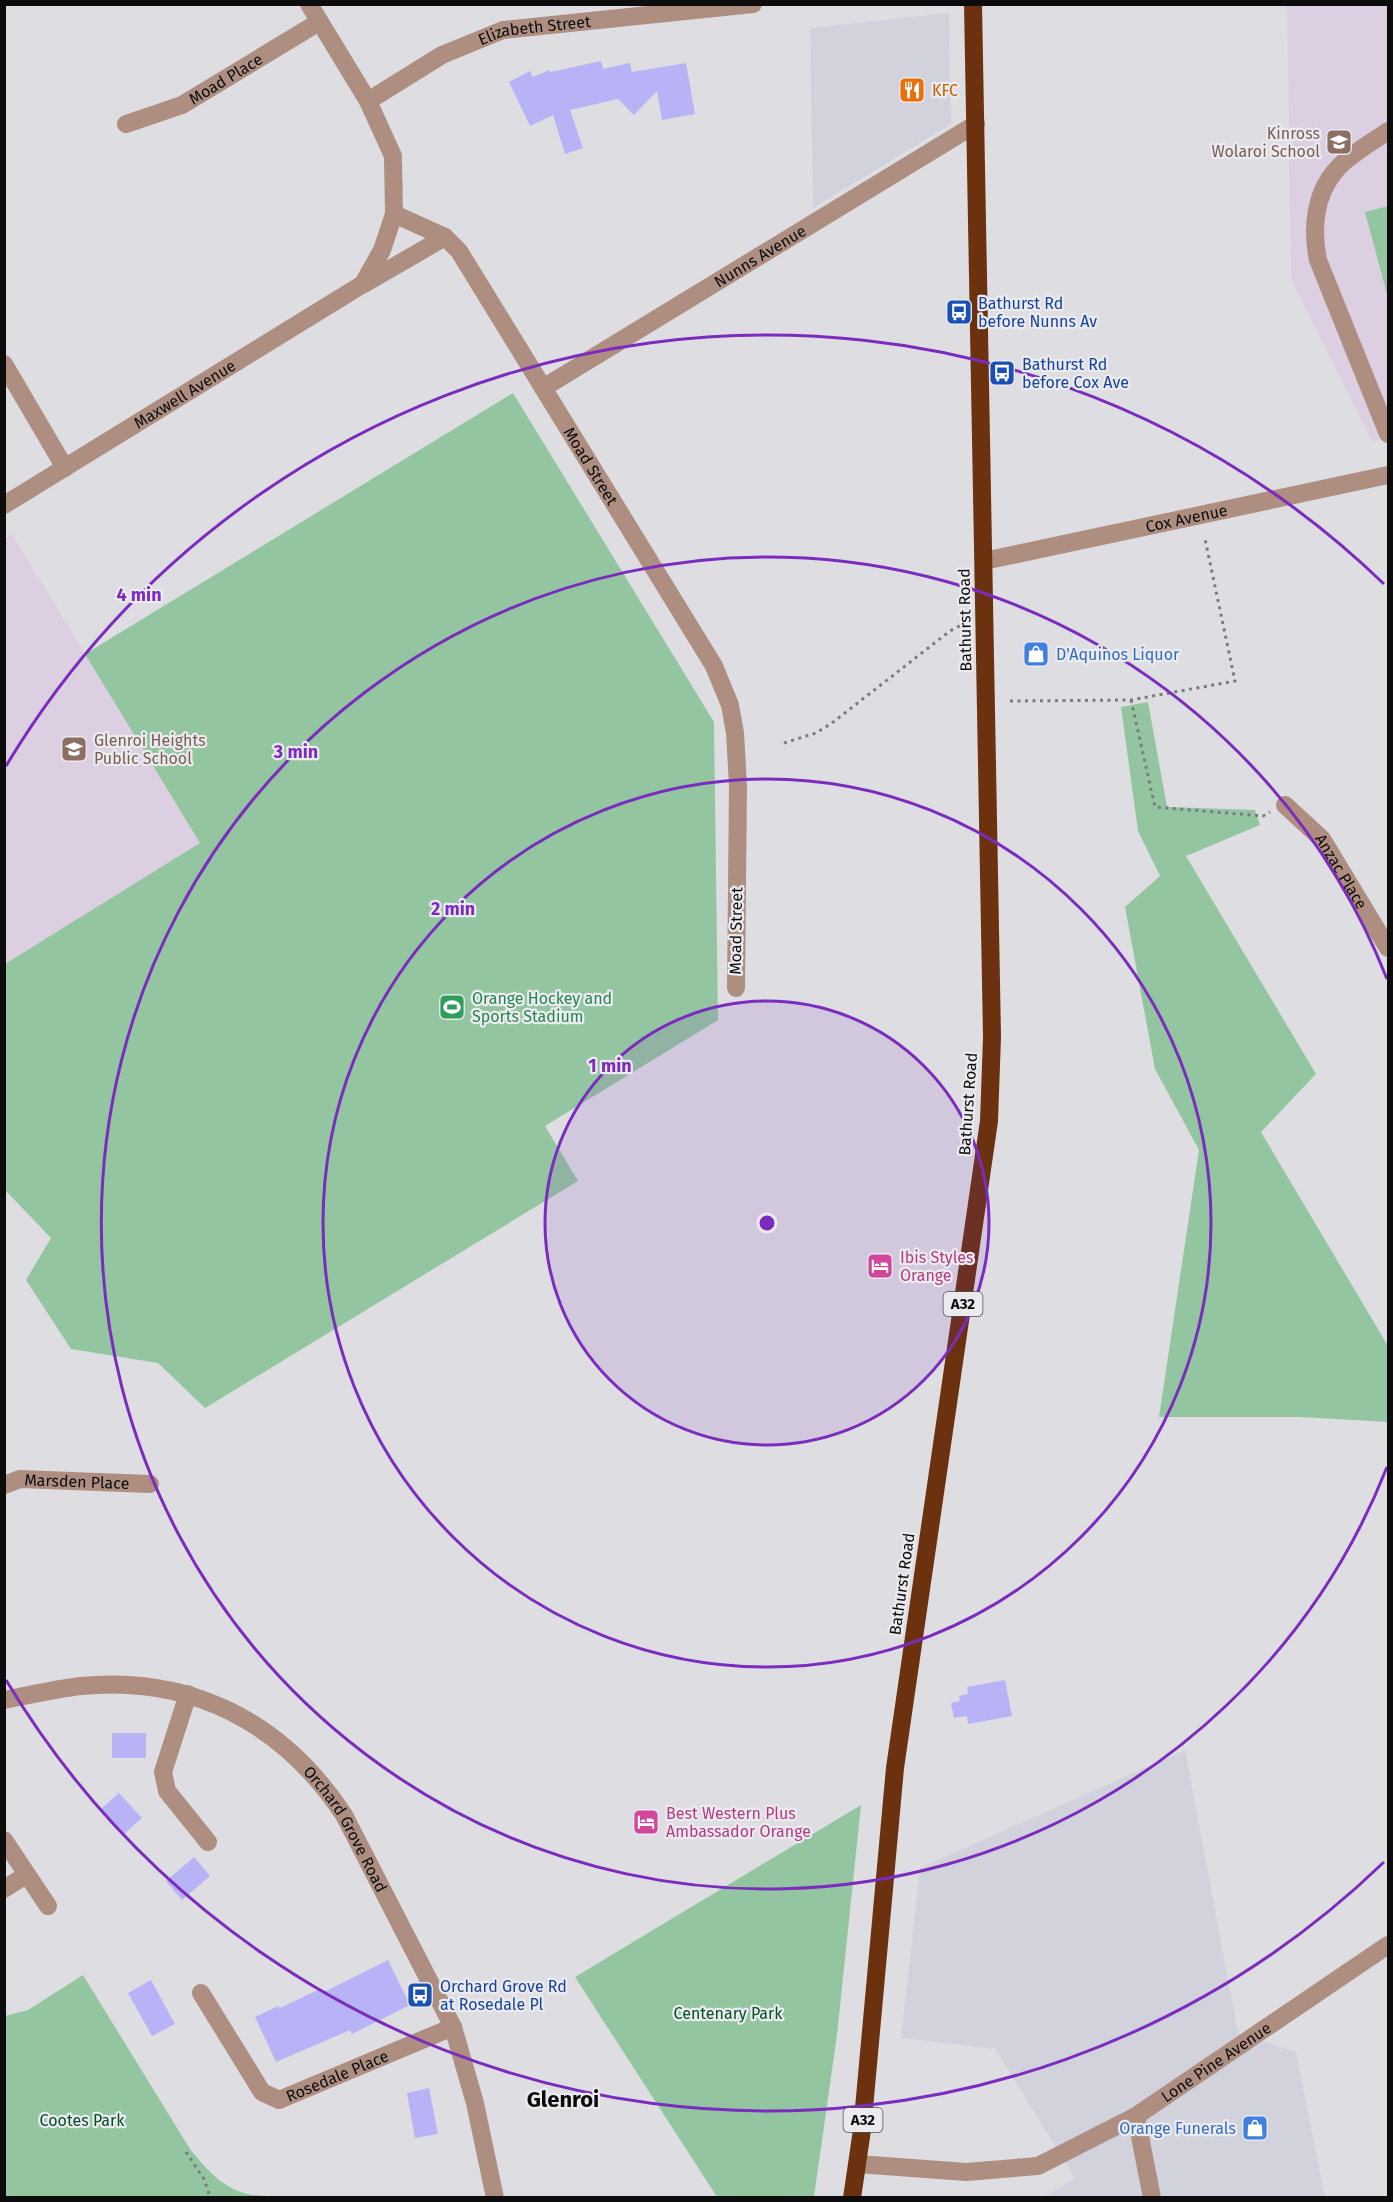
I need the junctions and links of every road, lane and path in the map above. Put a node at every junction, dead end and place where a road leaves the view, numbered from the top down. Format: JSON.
{"nodes":[{"id":1,"x":309,"y":4,"type":"edge"},
{"id":2,"x":753,"y":4,"type":"edge"},
{"id":3,"x":974,"y":4,"type":"edge"},
{"id":4,"x":635,"y":11,"type":"edge"},
{"id":5,"x":319,"y":22,"type":"junction"},
{"id":6,"x":368,"y":101,"type":"junction"},
{"id":7,"x":126,"y":124,"type":"dead end"},
{"id":8,"x":976,"y":124,"type":"junction"},
{"id":9,"x":1389,"y":131,"type":"edge"},
{"id":10,"x":394,"y":214,"type":"junction"},
{"id":11,"x":445,"y":237,"type":"junction"},
{"id":12,"x":363,"y":284,"type":"junction"},
{"id":13,"x":4,"y":364,"type":"edge"},
{"id":14,"x":543,"y":388,"type":"junction"},
{"id":15,"x":1389,"y":435,"type":"edge"},
{"id":16,"x":65,"y":468,"type":"junction"},
{"id":17,"x":1389,"y":475,"type":"edge"},
{"id":18,"x":4,"y":505,"type":"edge"},
{"id":19,"x":1205,"y":539,"type":"dead end"},
{"id":20,"x":984,"y":561,"type":"junction"},
{"id":21,"x":985,"y":620,"type":"junction"},
{"id":22,"x":1131,"y":700,"type":"junction"},
{"id":23,"x":1010,"y":701,"type":"dead end"},
{"id":24,"x":784,"y":743,"type":"dead end"},
{"id":25,"x":1285,"y":805,"type":"joint"},
{"id":26,"x":1389,"y":948,"type":"edge"},
{"id":27,"x":736,"y":988,"type":"dead end"},
{"id":28,"x":150,"y":1484,"type":"dead end"},
{"id":29,"x":4,"y":1485,"type":"edge"},
{"id":30,"x":188,"y":1694,"type":"junction"},
{"id":31,"x":4,"y":1700,"type":"edge"},
{"id":32,"x":4,"y":1840,"type":"edge"},
{"id":33,"x":208,"y":1842,"type":"dead end"},
{"id":34,"x":26,"y":1875,"type":"junction"},
{"id":35,"x":4,"y":1889,"type":"edge"},
{"id":36,"x":48,"y":1906,"type":"dead end"},
{"id":37,"x":1388,"y":1948,"type":"edge"},
{"id":38,"x":201,"y":1993,"type":"dead end"},
{"id":39,"x":453,"y":2027,"type":"junction"},
{"id":40,"x":1136,"y":2116,"type":"junction"},
{"id":41,"x":186,"y":2152,"type":"dead end"},
{"id":42,"x":858,"y":2164,"type":"junction"},
{"id":43,"x":205,"y":2198,"type":"edge"},
{"id":44,"x":495,"y":2198,"type":"edge"},
{"id":45,"x":852,"y":2198,"type":"edge"},
{"id":46,"x":1152,"y":2198,"type":"edge"}],
"edges":[{"from":1,"to":5,"type":"street"},
{"from":2,"to":4,"type":"street","name":"Elizabeth Street"},
{"from":3,"to":8,"type":"highway","name":"Bathurst Road","number":"A32"},
{"from":4,"to":6,"type":"street","name":"Elizabeth Street"},
{"from":5,"to":6,"type":"street"},
{"from":5,"to":7,"type":"street","name":"Moad Place"},
{"from":6,"to":10,"type":"street"},
{"from":8,"to":14,"type":"street","name":"Nunns Avenue"},
{"from":8,"to":20,"type":"highway","name":"Bathurst Road","number":"A32"},
{"from":9,"to":15,"type":"street"},
{"from":10,"to":11,"type":"street","name":"Moad Street"},
{"from":10,"to":12,"type":"street","name":"Maxwell Avenue"},
{"from":11,"to":12,"type":"street","name":"Maxwell Avenue"},
{"from":11,"to":14,"type":"street","name":"Moad Street"},
{"from":12,"to":16,"type":"street","name":"Maxwell Avenue"},
{"from":13,"to":16,"type":"street"},
{"from":14,"to":27,"type":"street","name":"Moad Street"},
{"from":16,"to":18,"type":"street","name":"Maxwell Avenue"},
{"from":17,"to":20,"type":"street","name":"Cox Avenue"},
{"from":19,"to":22,"type":"path"},
{"from":20,"to":21,"type":"highway","name":"Bathurst Road","number":"A32"},
{"from":21,"to":24,"type":"path"},
{"from":21,"to":42,"type":"highway","name":"Bathurst Road","number":"A32"},
{"from":22,"to":23,"type":"path"},
{"from":22,"to":25,"type":"path"},
{"from":25,"to":26,"type":"street","name":"Anzac Place"},
{"from":28,"to":29,"type":"street","name":"Marsden Place"},
{"from":30,"to":31,"type":"street","name":"Orchard Grove Road"},
{"from":30,"to":33,"type":"street"},
{"from":30,"to":39,"type":"street","name":"Orchard Grove Road"},
{"from":32,"to":34,"type":"street"},
{"from":34,"to":35,"type":"street"},
{"from":34,"to":36,"type":"street"},
{"from":37,"to":40,"type":"street","name":"Lone Pine Avenue"},
{"from":38,"to":39,"type":"street","name":"Rosedale Place"},
{"from":39,"to":44,"type":"street","name":"Orchard Grove Road"},
{"from":40,"to":42,"type":"street","name":"Lone Pine Avenue"},
{"from":40,"to":46,"type":"street"},
{"from":41,"to":43,"type":"path"},
{"from":42,"to":45,"type":"highway","name":"Bathurst Road","number":"A32"}]}
